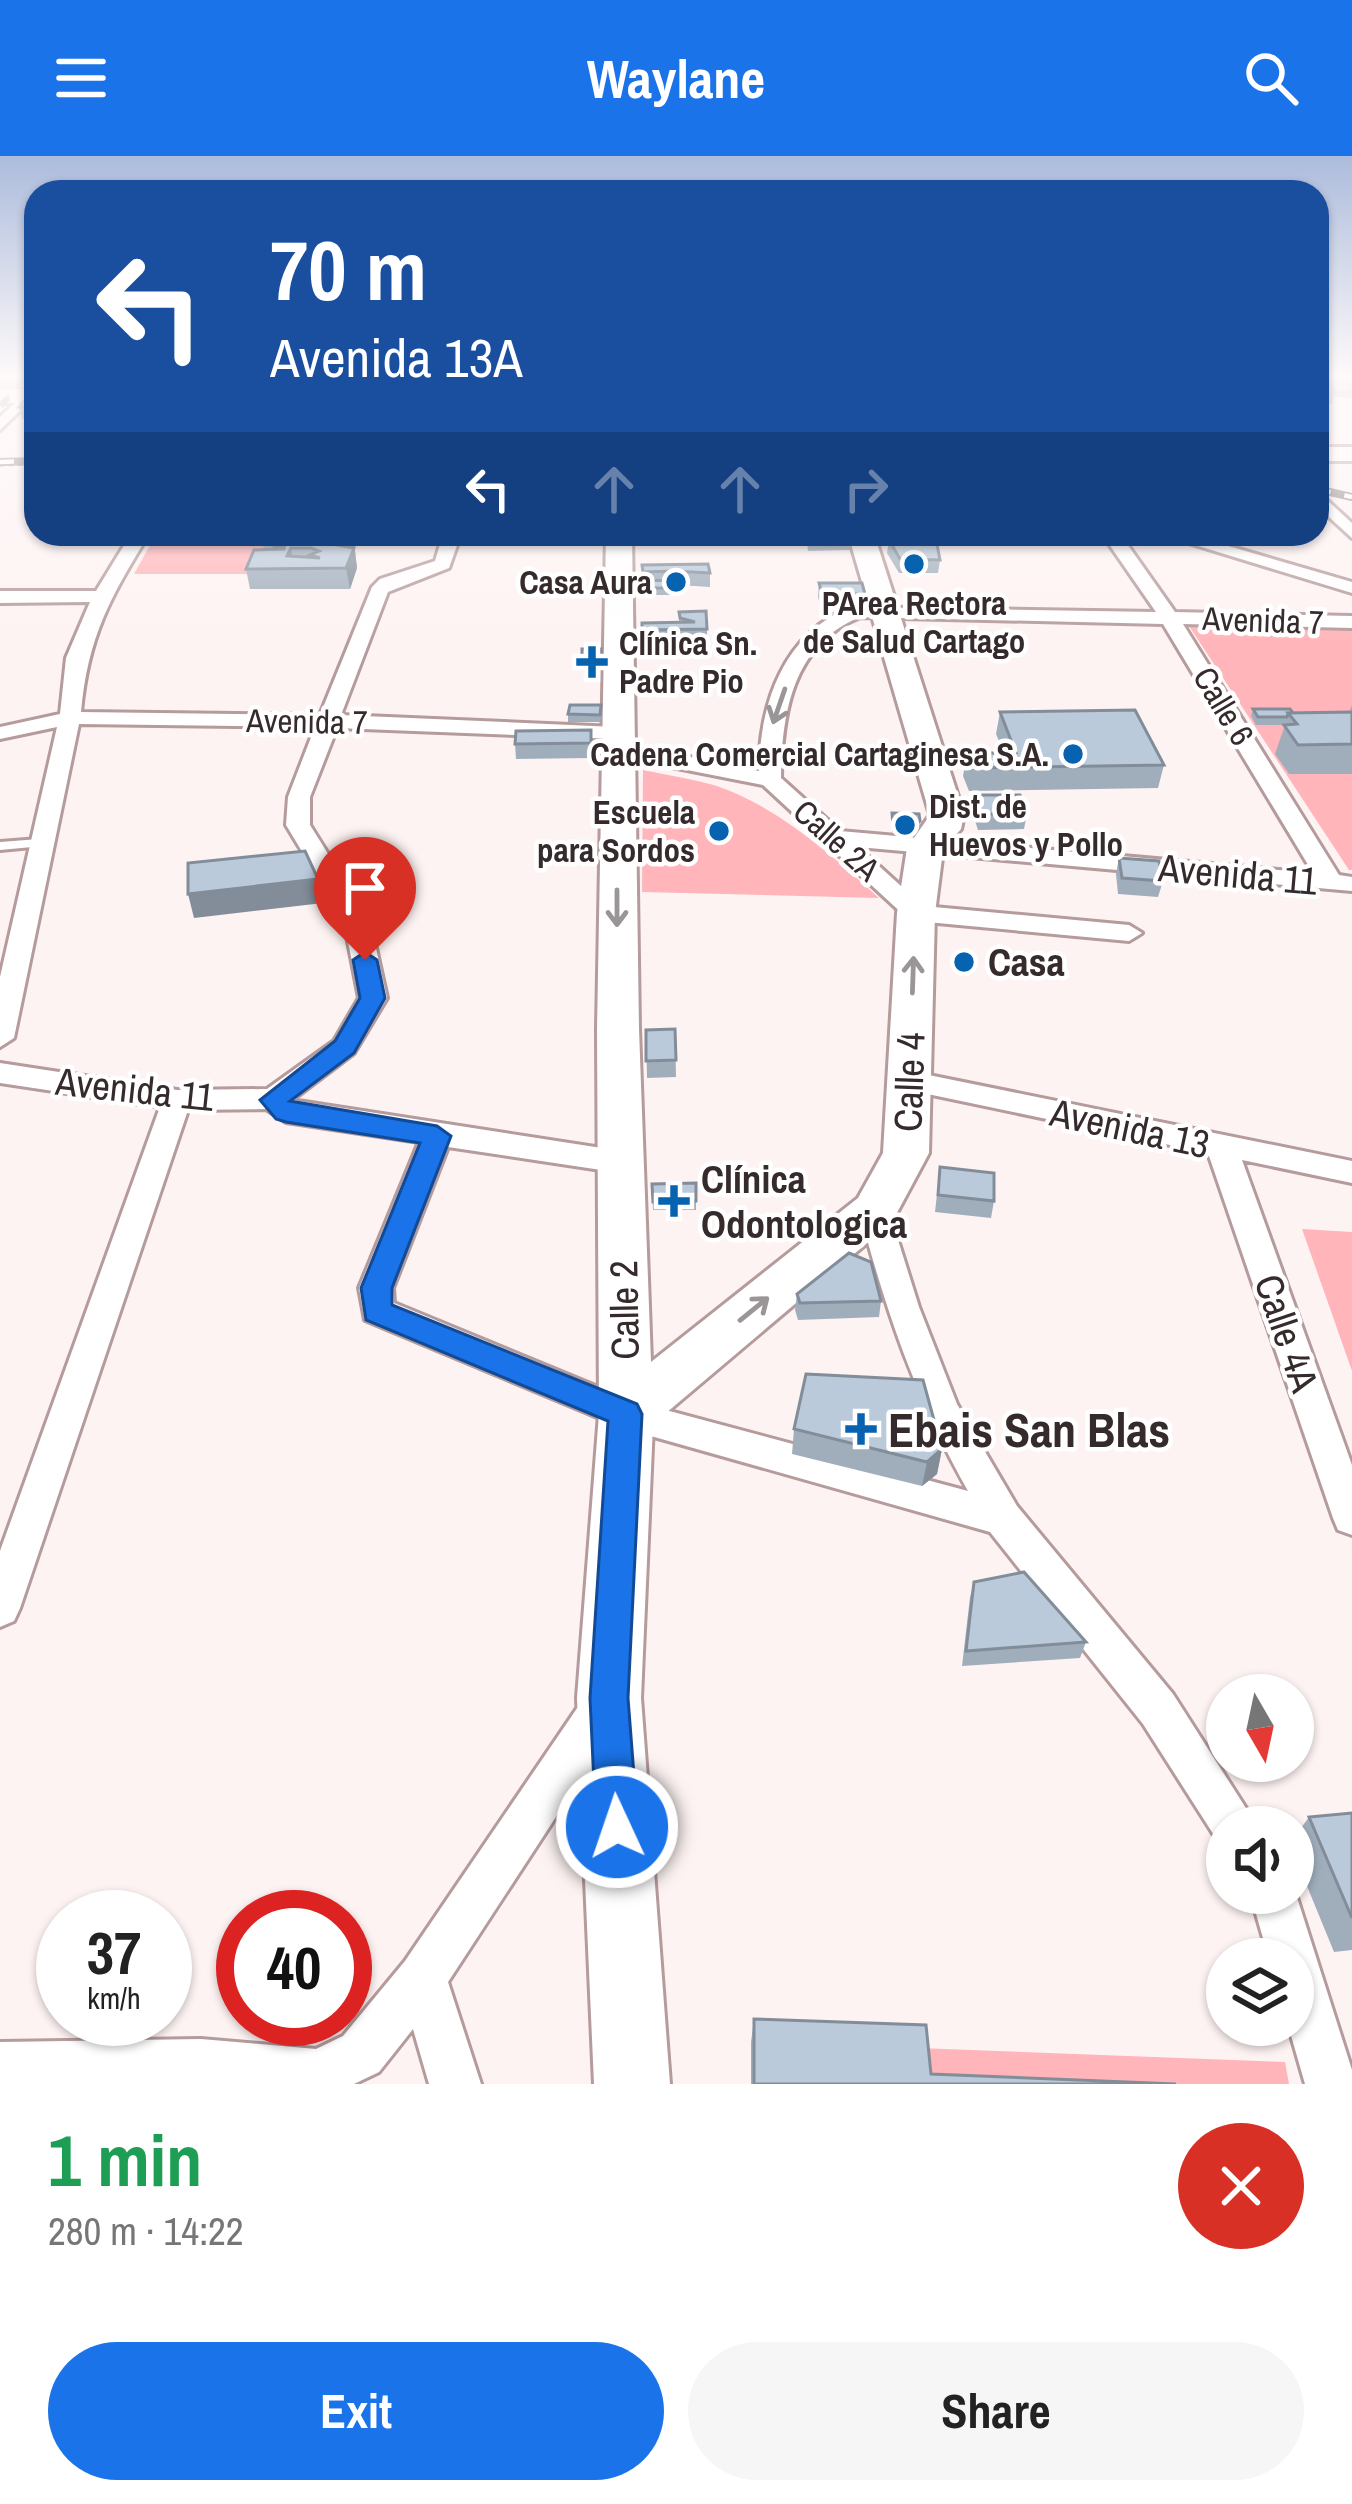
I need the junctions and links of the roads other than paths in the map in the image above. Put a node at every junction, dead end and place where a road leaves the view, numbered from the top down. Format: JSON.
{"nodes":[{"id":1,"x":1329,"y":508,"type":"edge"},
{"id":2,"x":1352,"y":533,"type":"edge"},
{"id":3,"x":133,"y":546,"type":"edge"},
{"id":4,"x":448,"y":546,"type":"edge"},
{"id":5,"x":619,"y":546,"type":"edge"},
{"id":6,"x":865,"y":546,"type":"edge"},
{"id":7,"x":1119,"y":546,"type":"edge"},
{"id":8,"x":1209,"y":546,"type":"edge"},
{"id":9,"x":1352,"y":588,"type":"edge"},
{"id":10,"x":102,"y":596,"type":"junction"},
{"id":11,"x":0,"y":597,"type":"edge"},
{"id":12,"x":886,"y":611,"type":"junction"},
{"id":13,"x":1169,"y":617,"type":"junction"},
{"id":14,"x":1352,"y":622,"type":"edge"},
{"id":15,"x":70,"y":718,"type":"junction"},
{"id":16,"x":331,"y":721,"type":"junction"},
{"id":17,"x":0,"y":733,"type":"edge"},
{"id":18,"x":616,"y":741,"type":"junction"},
{"id":19,"x":770,"y":780,"type":"junction"},
{"id":20,"x":838,"y":838,"type":"junction"},
{"id":21,"x":39,"y":843,"type":"junction"},
{"id":22,"x":0,"y":846,"type":"edge"},
{"id":23,"x":925,"y":848,"type":"junction"},
{"id":24,"x":1342,"y":883,"type":"edge"},
{"id":25,"x":916,"y":913,"type":"junction"},
{"id":26,"x":1129,"y":933,"type":"dead end"},
{"id":27,"x":0,"y":1038,"type":"edge"},
{"id":28,"x":0,"y":1073,"type":"edge"},
{"id":29,"x":909,"y":1081,"type":"junction"},
{"id":30,"x":177,"y":1100,"type":"junction"},
{"id":31,"x":274,"y":1100,"type":"junction"},
{"id":32,"x":437,"y":1136,"type":"junction"},
{"id":33,"x":1222,"y":1148,"type":"junction"},
{"id":34,"x":621,"y":1162,"type":"junction"},
{"id":35,"x":1352,"y":1172,"type":"edge"},
{"id":36,"x":875,"y":1210,"type":"junction"},
{"id":37,"x":638,"y":1387,"type":"junction"},
{"id":38,"x":1003,"y":1518,"type":"junction"},
{"id":39,"x":1352,"y":1518,"type":"edge"},
{"id":40,"x":0,"y":1608,"type":"edge"},
{"id":41,"x":609,"y":1698,"type":"junction"},
{"id":42,"x":1221,"y":1806,"type":"edge"},
{"id":43,"x":422,"y":1978,"type":"junction"},
{"id":44,"x":1314,"y":2028,"type":"edge"},
{"id":45,"x":0,"y":2067,"type":"edge"},
{"id":46,"x":455,"y":2084,"type":"edge"},
{"id":47,"x":632,"y":2084,"type":"edge"},
{"id":48,"x":1331,"y":2084,"type":"edge"}],
"edges":[{"from":1,"to":2,"type":"street"},
{"from":3,"to":10,"type":"street"},
{"from":4,"to":16,"type":"street"},
{"from":5,"to":18,"type":"street","name":"Calle 2"},
{"from":6,"to":12,"type":"street","name":"Calle 4"},
{"from":7,"to":13,"type":"street","name":"Calle 6"},
{"from":8,"to":9,"type":"street"},
{"from":10,"to":11,"type":"street"},
{"from":10,"to":15,"type":"street"},
{"from":12,"to":13,"type":"street","name":"Avenida 7"},
{"from":12,"to":19,"type":"street","name":"Calle 2A","one_way":true},
{"from":12,"to":23,"type":"street","name":"Calle 4"},
{"from":13,"to":14,"type":"street","name":"Avenida 7"},
{"from":13,"to":24,"type":"street","name":"Calle 6"},
{"from":15,"to":16,"type":"street","name":"Avenida 7"},
{"from":15,"to":17,"type":"street","name":"Avenida 7"},
{"from":15,"to":21,"type":"street"},
{"from":16,"to":18,"type":"street","name":"Avenida 7"},
{"from":16,"to":31,"type":"street"},
{"from":18,"to":19,"type":"street","name":"Avenida 7"},
{"from":18,"to":34,"type":"street","name":"Calle 2","one_way":true},
{"from":19,"to":20,"type":"street","name":"Calle 2A"},
{"from":20,"to":23,"type":"street","name":"Avenida 11"},
{"from":20,"to":25,"type":"street","name":"Calle 2A"},
{"from":21,"to":22,"type":"lane"},
{"from":21,"to":27,"type":"street"},
{"from":23,"to":24,"type":"street","name":"Avenida 11"},
{"from":23,"to":25,"type":"street","name":"Calle 4"},
{"from":25,"to":26,"type":"street"},
{"from":29,"to":25,"type":"street","name":"Calle 4","one_way":true},
{"from":28,"to":30,"type":"street","name":"Avenida 11"},
{"from":29,"to":33,"type":"street","name":"Avenida 13"},
{"from":29,"to":36,"type":"street","name":"Calle 4"},
{"from":30,"to":31,"type":"street","name":"Avenida 11"},
{"from":30,"to":40,"type":"street"},
{"from":31,"to":32,"type":"street","name":"Avenida 11"},
{"from":32,"to":34,"type":"street","name":"Avenida 11"},
{"from":32,"to":37,"type":"street"},
{"from":33,"to":35,"type":"street","name":"Avenida 13"},
{"from":33,"to":39,"type":"street","name":"Calle 4A"},
{"from":34,"to":37,"type":"street","name":"Calle 2"},
{"from":37,"to":36,"type":"street","one_way":true},
{"from":36,"to":38,"type":"street"},
{"from":37,"to":38,"type":"street"},
{"from":37,"to":41,"type":"street","name":"Calle 2"},
{"from":38,"to":42,"type":"street"},
{"from":41,"to":43,"type":"street"},
{"from":41,"to":47,"type":"street","name":"Calle 2"},
{"from":43,"to":45,"type":"street"},
{"from":43,"to":46,"type":"street"},
{"from":44,"to":48,"type":"street"}]}
